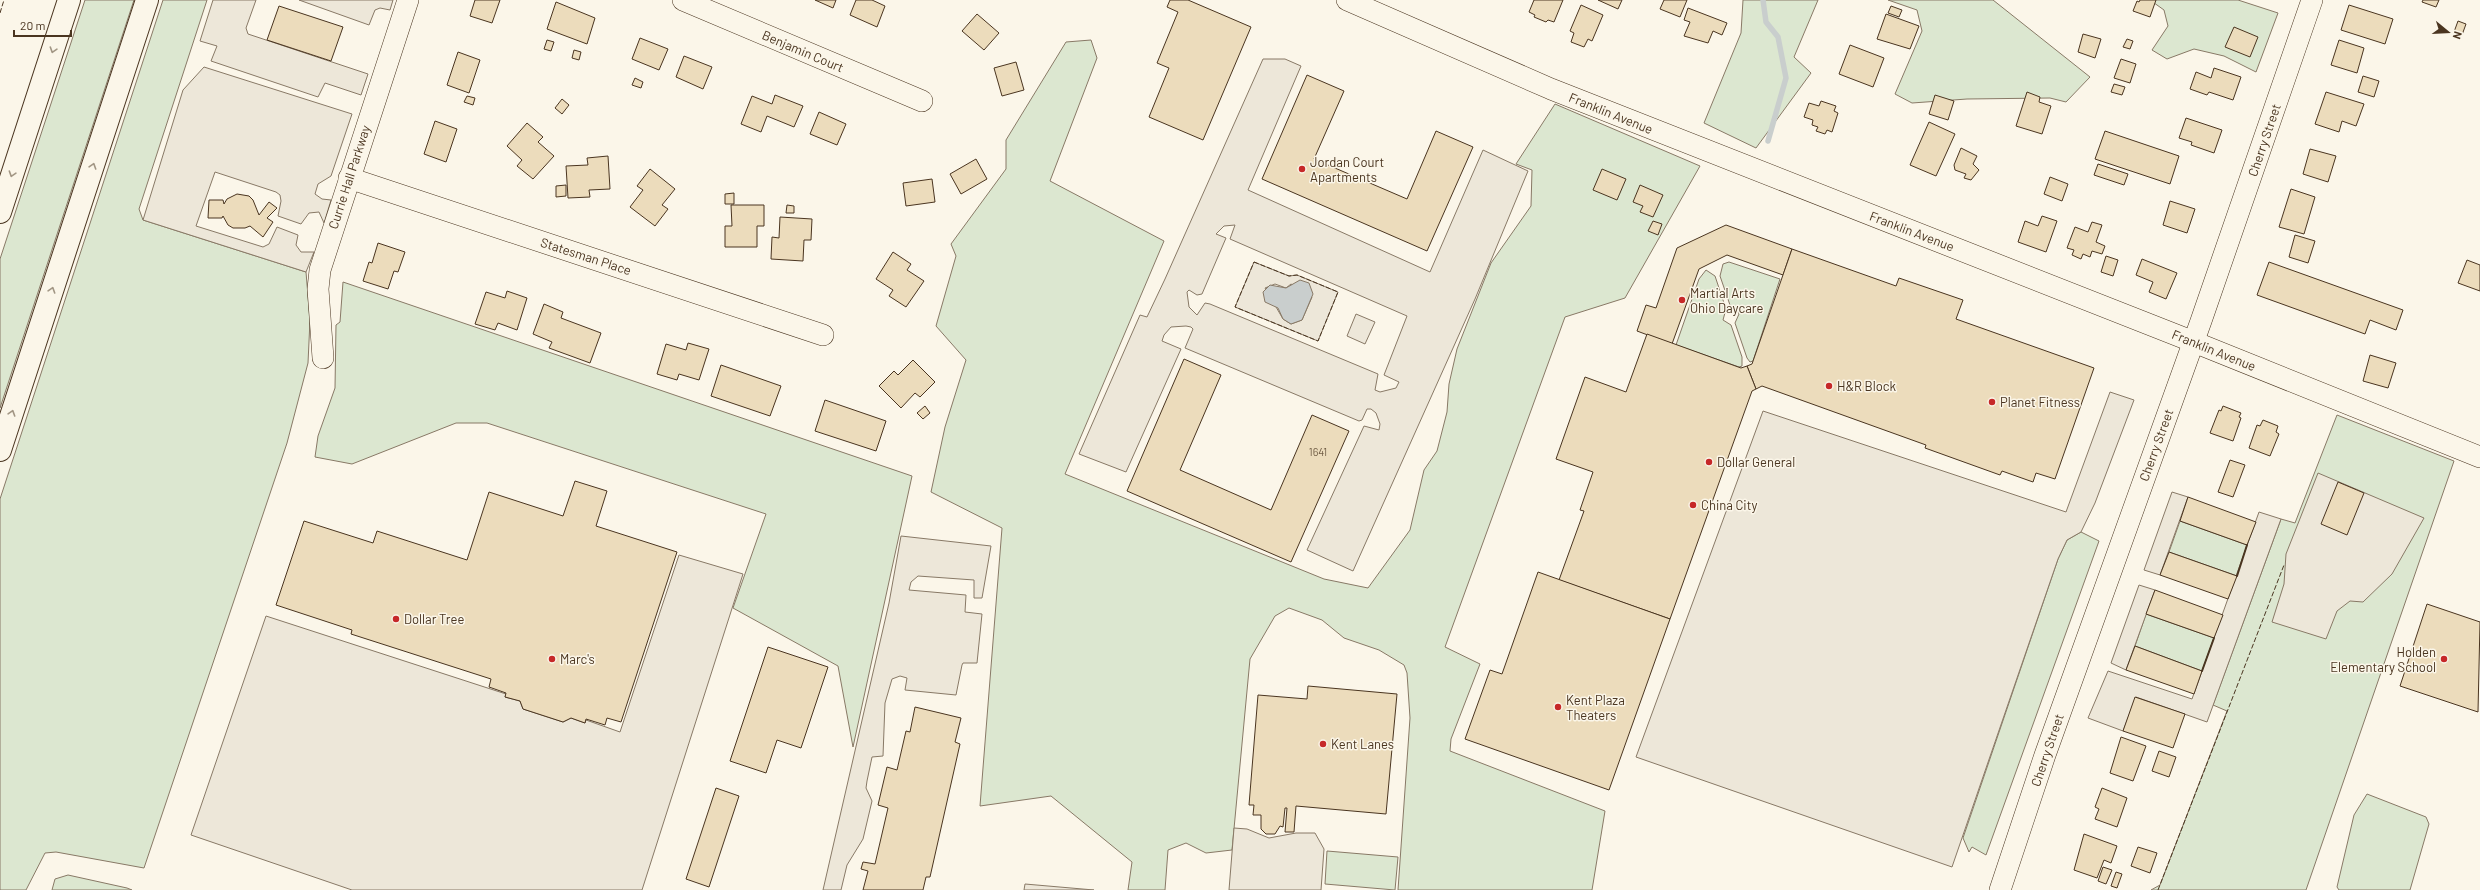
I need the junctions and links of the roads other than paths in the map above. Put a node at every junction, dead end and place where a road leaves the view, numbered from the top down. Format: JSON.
{"nodes":[{"id":1,"x":69,"y":0,"type":"edge"},
{"id":2,"x":147,"y":0,"type":"edge"},
{"id":3,"x":408,"y":0,"type":"edge"},
{"id":4,"x":683,"y":0,"type":"edge"},
{"id":5,"x":1347,"y":0,"type":"edge"},
{"id":6,"x":2312,"y":0,"type":"edge"},
{"id":7,"x":922,"y":101,"type":"dead end"},
{"id":8,"x":349,"y":178,"type":"junction"},
{"id":9,"x":0,"y":212,"type":"edge"},
{"id":10,"x":823,"y":335,"type":"dead end"},
{"id":11,"x":2194,"y":342,"type":"junction"},
{"id":12,"x":323,"y":358,"type":"dead end"},
{"id":13,"x":0,"y":450,"type":"edge"},
{"id":14,"x":2480,"y":457,"type":"edge"},
{"id":15,"x":2000,"y":890,"type":"edge"}],
"edges":[{"from":1,"to":9,"type":"main road","one_way":true},
{"from":13,"to":2,"type":"main road","one_way":true},
{"from":3,"to":8,"type":"street","name":"Currie Hall Parkway"},
{"from":4,"to":7,"type":"street","name":"Benjamin Court"},
{"from":5,"to":11,"type":"street","name":"Franklin Avenue"},
{"from":6,"to":11,"type":"street","name":"Cherry Street"},
{"from":8,"to":10,"type":"street","name":"Statesman Place"},
{"from":8,"to":12,"type":"street","name":"Currie Hall Parkway"},
{"from":11,"to":14,"type":"street","name":"Franklin Avenue"},
{"from":11,"to":15,"type":"street","name":"Cherry Street"}]}
